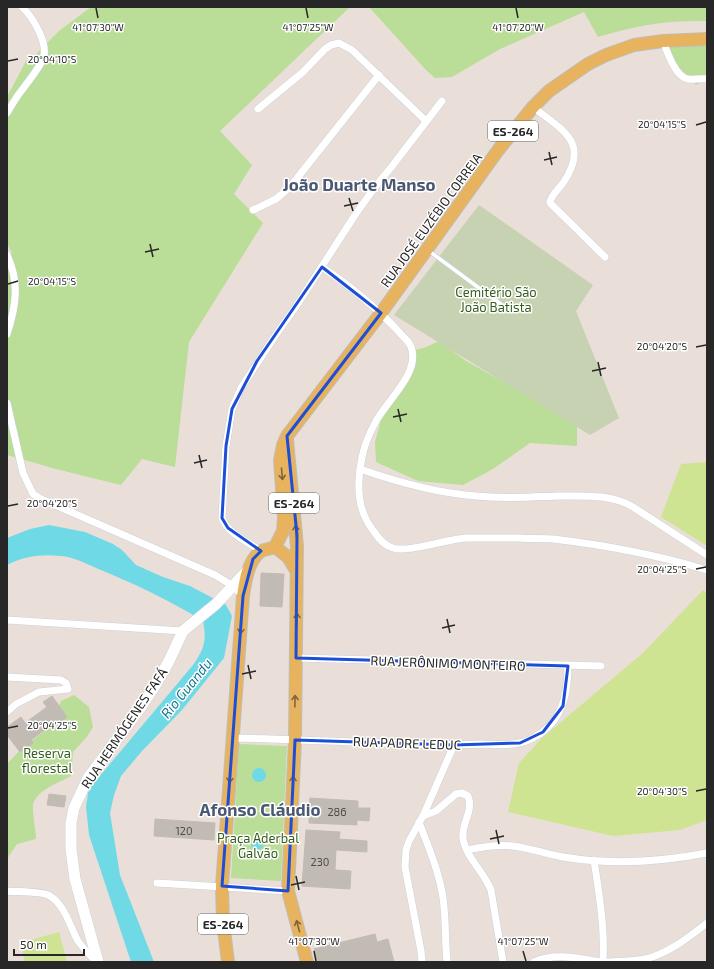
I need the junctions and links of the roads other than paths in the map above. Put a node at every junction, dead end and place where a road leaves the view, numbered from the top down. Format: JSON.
{"nodes":[{"id":1,"x":22,"y":7,"type":"edge"},
{"id":2,"x":707,"y":38,"type":"edge"},
{"id":3,"x":663,"y":41,"type":"junction"},
{"id":4,"x":379,"y":75,"type":"junction"},
{"id":5,"x":707,"y":79,"type":"edge"},
{"id":6,"x":442,"y":101,"type":"dead end"},
{"id":7,"x":533,"y":107,"type":"junction"},
{"id":8,"x":258,"y":109,"type":"dead end"},
{"id":9,"x":7,"y":113,"type":"edge"},
{"id":10,"x":426,"y":121,"type":"junction"},
{"id":11,"x":253,"y":210,"type":"dead end"},
{"id":12,"x":427,"y":250,"type":"junction"},
{"id":13,"x":7,"y":255,"type":"edge"},
{"id":14,"x":605,"y":257,"type":"dead end"},
{"id":15,"x":322,"y":267,"type":"junction"},
{"id":16,"x":502,"y":305,"type":"dead end"},
{"id":17,"x":381,"y":313,"type":"junction"},
{"id":18,"x":7,"y":334,"type":"edge"},
{"id":19,"x":7,"y":403,"type":"edge"},
{"id":20,"x":287,"y":436,"type":"junction"},
{"id":21,"x":360,"y":469,"type":"junction"},
{"id":22,"x":275,"y":548,"type":"junction"},
{"id":23,"x":261,"y":551,"type":"junction"},
{"id":24,"x":707,"y":555,"type":"edge"},
{"id":25,"x":296,"y":570,"type":"junction"},
{"id":26,"x":707,"y":570,"type":"edge"},
{"id":27,"x":240,"y":590,"type":"junction"},
{"id":28,"x":7,"y":620,"type":"edge"},
{"id":29,"x":183,"y":631,"type":"junction"},
{"id":30,"x":296,"y":658,"type":"junction"},
{"id":31,"x":568,"y":666,"type":"junction"},
{"id":32,"x":601,"y":666,"type":"dead end"},
{"id":33,"x":7,"y":677,"type":"edge"},
{"id":34,"x":7,"y":712,"type":"edge"},
{"id":35,"x":233,"y":738,"type":"junction"},
{"id":36,"x":295,"y":740,"type":"junction"},
{"id":37,"x":454,"y":745,"type":"junction"},
{"id":38,"x":421,"y":819,"type":"junction"},
{"id":39,"x":467,"y":850,"type":"junction"},
{"id":40,"x":707,"y":853,"type":"edge"},
{"id":41,"x":594,"y":860,"type":"junction"},
{"id":42,"x":158,"y":883,"type":"dead end"},
{"id":43,"x":222,"y":886,"type":"junction"},
{"id":44,"x":7,"y":891,"type":"edge"},
{"id":45,"x":288,"y":891,"type":"junction"},
{"id":46,"x":707,"y":923,"type":"edge"},
{"id":47,"x":226,"y":961,"type":"edge"},
{"id":48,"x":97,"y":962,"type":"edge"},
{"id":49,"x":307,"y":962,"type":"edge"},
{"id":50,"x":422,"y":962,"type":"edge"},
{"id":51,"x":447,"y":962,"type":"edge"},
{"id":52,"x":503,"y":962,"type":"edge"},
{"id":53,"x":534,"y":962,"type":"edge"},
{"id":54,"x":602,"y":962,"type":"edge"},
{"id":55,"x":608,"y":962,"type":"edge"},
{"id":56,"x":625,"y":962,"type":"edge"}],
"edges":[{"from":1,"to":9,"type":"street"},
{"from":2,"to":3,"type":"main road","name":"RUA JOSÉ EUZÉBIO CORREIA","number":"ES-264"},
{"from":3,"to":5,"type":"street"},
{"from":3,"to":7,"type":"main road","name":"RUA JOSÉ EUZÉBIO CORREIA","number":"ES-264"},
{"from":4,"to":8,"type":"street"},
{"from":4,"to":10,"type":"street"},
{"from":4,"to":11,"type":"street"},
{"from":6,"to":10,"type":"street"},
{"from":7,"to":12,"type":"main road","name":"RUA JOSÉ EUZÉBIO CORREIA","number":"ES-264"},
{"from":7,"to":14,"type":"street"},
{"from":10,"to":15,"type":"street"},
{"from":12,"to":16,"type":"lane"},
{"from":12,"to":17,"type":"main road","name":"RUA JOSÉ EUZÉBIO CORREIA","number":"ES-264"},
{"from":13,"to":18,"type":"street"},
{"from":15,"to":17,"type":"street"},
{"from":15,"to":23,"type":"street"},
{"from":17,"to":20,"type":"main road","number":"ES-264"},
{"from":17,"to":21,"type":"street"},
{"from":19,"to":27,"type":"street"},
{"from":20,"to":22,"type":"main road","number":"ES-264","one_way":true},
{"from":25,"to":20,"type":"main road","number":"ES-264","one_way":true},
{"from":21,"to":24,"type":"street"},
{"from":21,"to":26,"type":"street"},
{"from":22,"to":23,"type":"main road"},
{"from":22,"to":25,"type":"main road"},
{"from":23,"to":27,"type":"main road","number":"ES-264"},
{"from":30,"to":25,"type":"main road","number":"ES-264","one_way":true},
{"from":27,"to":29,"type":"street","name":"RUA HERMÓGENES FAFÁ"},
{"from":27,"to":35,"type":"main road","number":"ES-264","one_way":true},
{"from":28,"to":29,"type":"street"},
{"from":29,"to":48,"type":"street","name":"RUA HERMÓGENES FAFÁ"},
{"from":30,"to":31,"type":"street","name":"RUA JERÔNIMO MONTEIRO"},
{"from":36,"to":30,"type":"main road","number":"ES-264","one_way":true},
{"from":31,"to":32,"type":"street","name":"RUA JERÔNIMO MONTEIRO"},
{"from":31,"to":37,"type":"street","name":"RUA PADRE LEDUC"},
{"from":33,"to":34,"type":"street"},
{"from":35,"to":36,"type":"street","name":"RUA PADRE LEDUC"},
{"from":35,"to":43,"type":"main road","number":"ES-264","one_way":true},
{"from":36,"to":37,"type":"street","name":"RUA PADRE LEDUC"},
{"from":45,"to":36,"type":"main road","number":"ES-264","one_way":true},
{"from":37,"to":38,"type":"street"},
{"from":38,"to":39,"type":"street"},
{"from":38,"to":50,"type":"street"},
{"from":38,"to":51,"type":"street"},
{"from":39,"to":41,"type":"street"},
{"from":39,"to":52,"type":"street"},
{"from":40,"to":41,"type":"street"},
{"from":41,"to":54,"type":"street"},
{"from":42,"to":43,"type":"street"},
{"from":43,"to":45,"type":"street"},
{"from":43,"to":47,"type":"main road","number":"ES-264"},
{"from":44,"to":48,"type":"street"},
{"from":49,"to":45,"type":"main road","number":"ES-264","one_way":true},
{"from":46,"to":56,"type":"street"},
{"from":53,"to":54,"type":"street"},
{"from":55,"to":56,"type":"street"}]}
